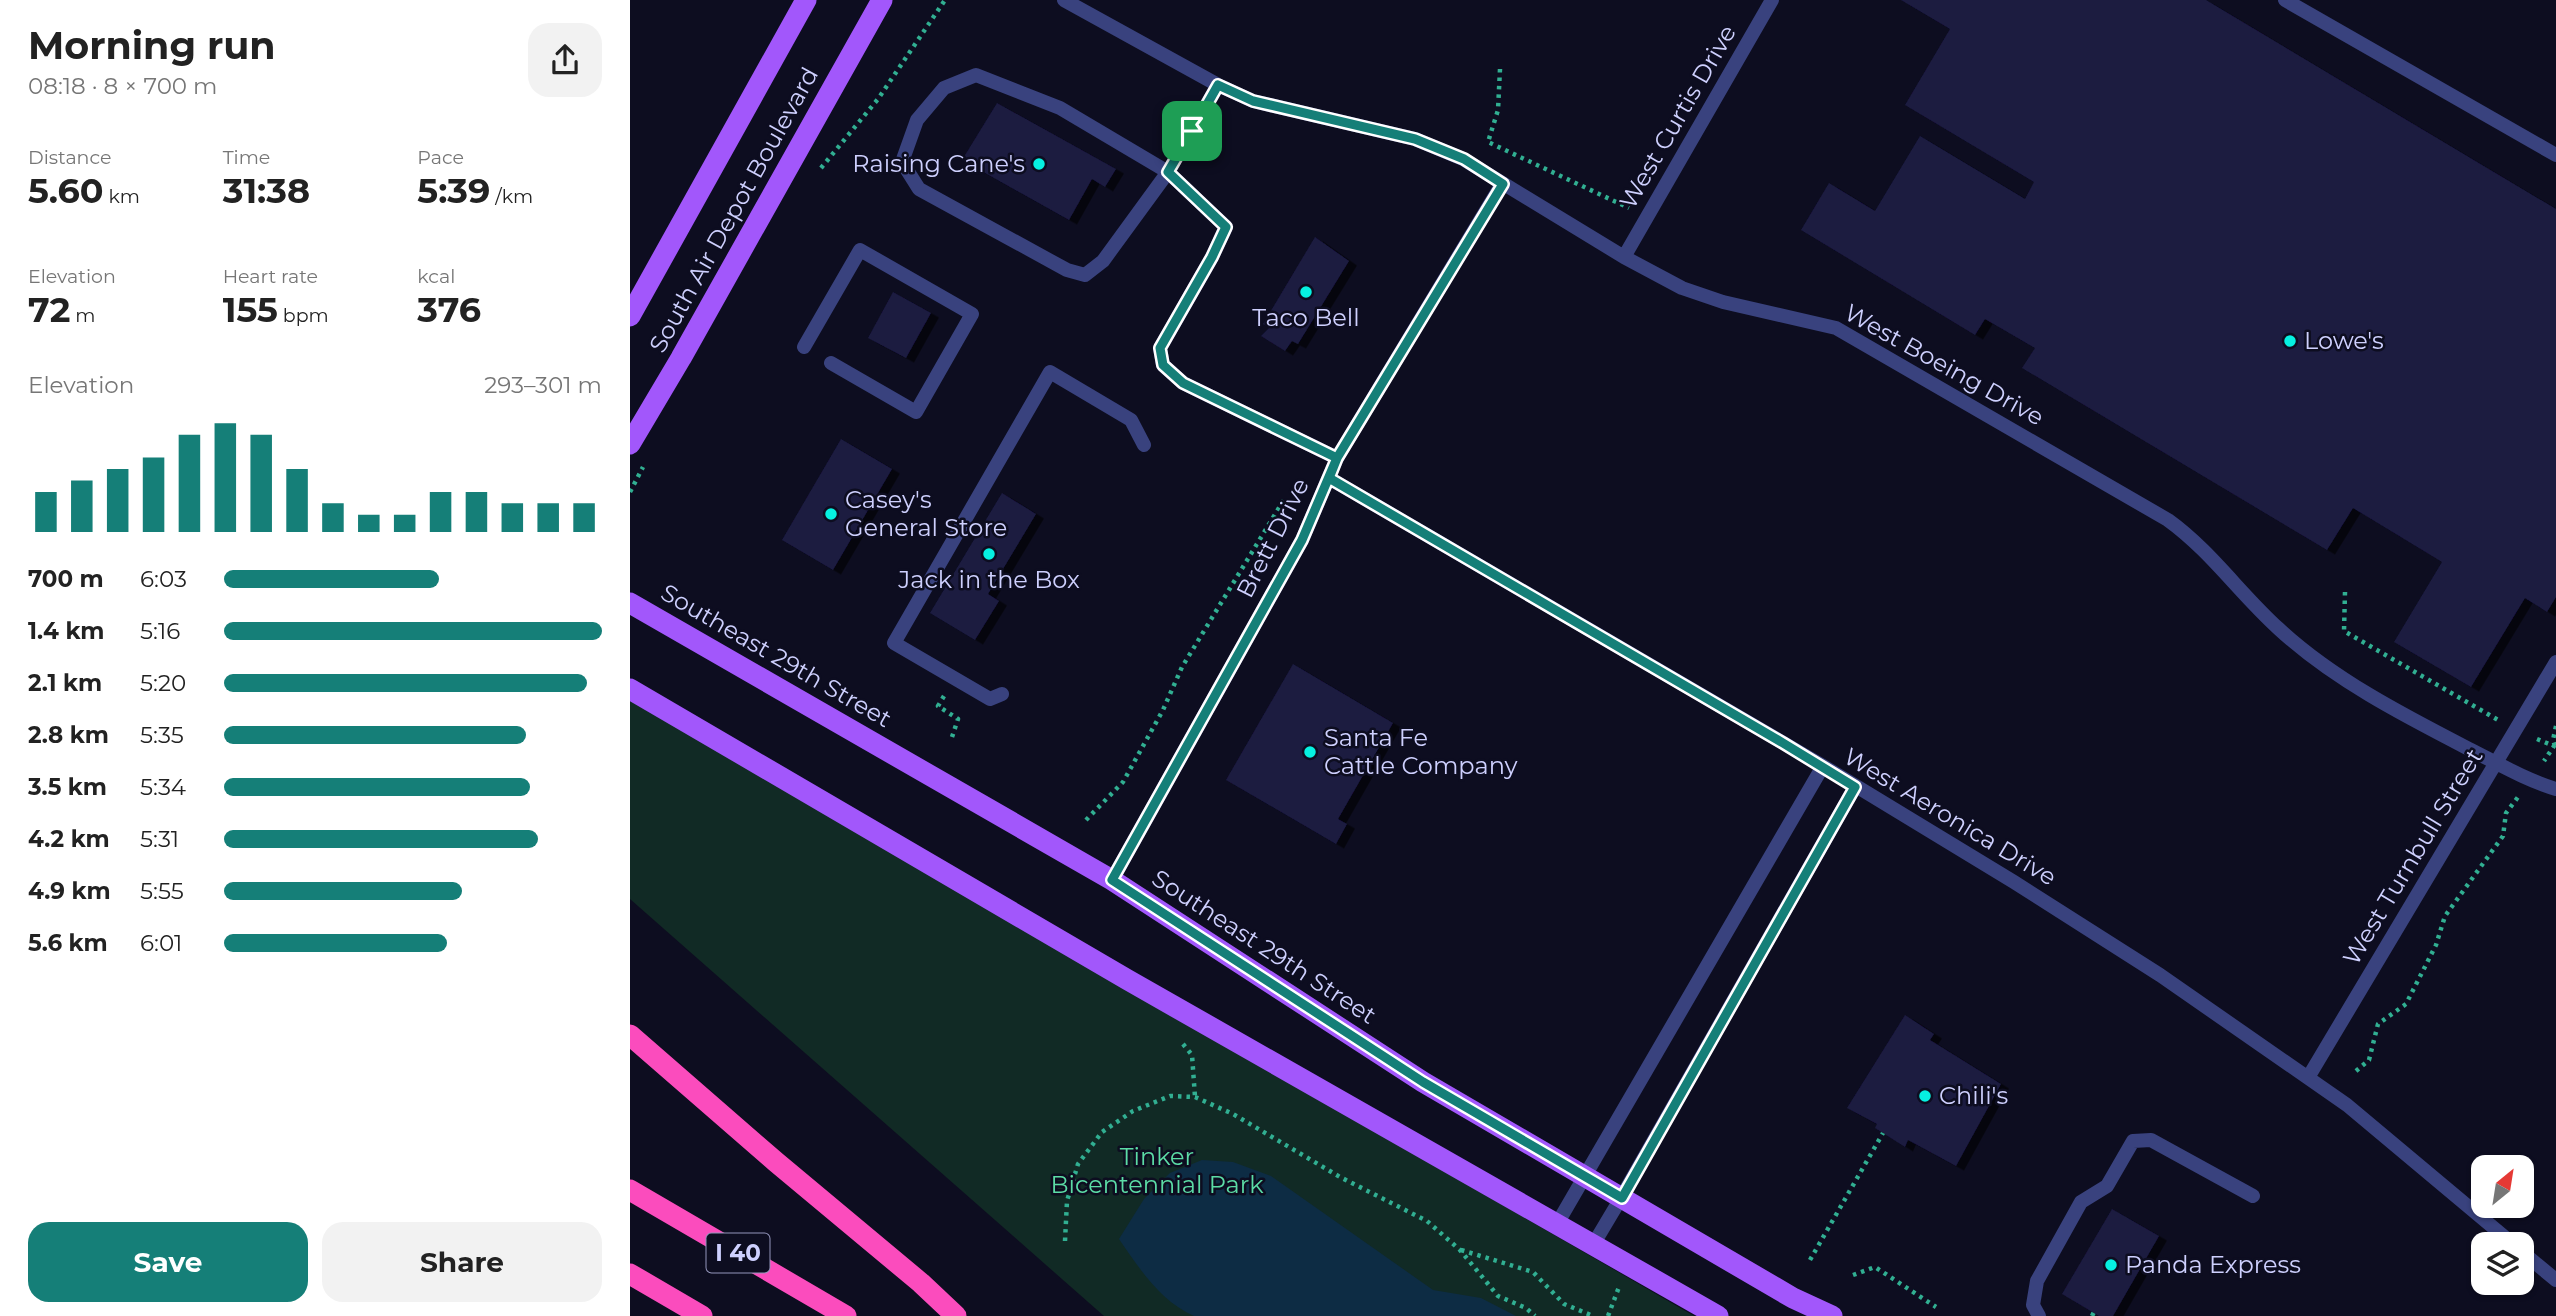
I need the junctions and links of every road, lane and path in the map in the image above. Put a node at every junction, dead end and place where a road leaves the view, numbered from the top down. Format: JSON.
{"nodes":[{"id":1,"x":807,"y":0,"type":"edge"},
{"id":2,"x":882,"y":0,"type":"edge"},
{"id":3,"x":945,"y":0,"type":"edge"},
{"id":4,"x":1064,"y":0,"type":"edge"},
{"id":5,"x":1772,"y":0,"type":"edge"},
{"id":6,"x":2285,"y":0,"type":"edge"},
{"id":7,"x":1500,"y":69,"type":"dead end"},
{"id":8,"x":1218,"y":85,"type":"junction"},
{"id":9,"x":2556,"y":155,"type":"edge"},
{"id":10,"x":1168,"y":172,"type":"junction"},
{"id":11,"x":813,"y":177,"type":"dead end"},
{"id":12,"x":1503,"y":184,"type":"junction"},
{"id":13,"x":1647,"y":217,"type":"junction"},
{"id":14,"x":1624,"y":257,"type":"junction"},
{"id":15,"x":630,"y":316,"type":"edge"},
{"id":16,"x":804,"y":347,"type":"dead end"},
{"id":17,"x":831,"y":363,"type":"dead end"},
{"id":18,"x":630,"y":444,"type":"edge"},
{"id":19,"x":1144,"y":445,"type":"dead end"},
{"id":20,"x":1337,"y":458,"type":"junction"},
{"id":21,"x":647,"y":460,"type":"dead end"},
{"id":22,"x":1329,"y":478,"type":"junction"},
{"id":23,"x":630,"y":492,"type":"edge"},
{"id":24,"x":1285,"y":498,"type":"dead end"},
{"id":25,"x":2345,"y":592,"type":"dead end"},
{"id":26,"x":630,"y":603,"type":"edge"},
{"id":27,"x":2556,"y":662,"type":"edge"},
{"id":28,"x":630,"y":689,"type":"edge"},
{"id":29,"x":1002,"y":694,"type":"dead end"},
{"id":30,"x":2556,"y":726,"type":"edge"},
{"id":31,"x":2516,"y":729,"type":"junction"},
{"id":32,"x":2555,"y":748,"type":"edge"},
{"id":33,"x":2496,"y":763,"type":"junction"},
{"id":34,"x":1823,"y":766,"type":"junction"},
{"id":35,"x":2530,"y":779,"type":"junction"},
{"id":36,"x":1855,"y":787,"type":"junction"},
{"id":37,"x":2556,"y":789,"type":"edge"},
{"id":38,"x":1086,"y":820,"type":"dead end"},
{"id":39,"x":1112,"y":880,"type":"junction"},
{"id":40,"x":630,"y":1035,"type":"edge"},
{"id":41,"x":2356,"y":1072,"type":"dead end"},
{"id":42,"x":2309,"y":1076,"type":"junction"},
{"id":43,"x":1883,"y":1133,"type":"dead end"},
{"id":44,"x":1584,"y":1176,"type":"junction"},
{"id":45,"x":630,"y":1190,"type":"edge"},
{"id":46,"x":2253,"y":1196,"type":"dead end"},
{"id":47,"x":1622,"y":1198,"type":"junction"},
{"id":48,"x":1557,"y":1224,"type":"junction"},
{"id":49,"x":2498,"y":1232,"type":"edge"},
{"id":50,"x":1065,"y":1241,"type":"dead end"},
{"id":51,"x":1593,"y":1245,"type":"junction"},
{"id":52,"x":1460,"y":1250,"type":"junction"},
{"id":53,"x":1810,"y":1260,"type":"dead end"},
{"id":54,"x":2534,"y":1262,"type":"edge"},
{"id":55,"x":630,"y":1275,"type":"edge"},
{"id":56,"x":1853,"y":1275,"type":"dead end"},
{"id":57,"x":2556,"y":1280,"type":"edge"},
{"id":58,"x":1620,"y":1286,"type":"dead end"},
{"id":59,"x":1936,"y":1307,"type":"dead end"},
{"id":60,"x":702,"y":1316,"type":"edge"},
{"id":61,"x":846,"y":1316,"type":"edge"},
{"id":62,"x":956,"y":1316,"type":"edge"},
{"id":63,"x":1535,"y":1316,"type":"edge"},
{"id":64,"x":1594,"y":1316,"type":"edge"},
{"id":65,"x":1608,"y":1316,"type":"edge"},
{"id":66,"x":1718,"y":1316,"type":"edge"},
{"id":67,"x":1832,"y":1316,"type":"edge"},
{"id":68,"x":2039,"y":1316,"type":"edge"}],
"edges":[{"from":1,"to":15,"type":"main road","name":"South Air Depot Boulevard"},
{"from":2,"to":18,"type":"main road","name":"South Air Depot Boulevard"},
{"from":3,"to":11,"type":"path"},
{"from":4,"to":8,"type":"street","name":"West Boeing Drive"},
{"from":5,"to":13,"type":"street","name":"West Curtis Drive"},
{"from":6,"to":9,"type":"street"},
{"from":7,"to":13,"type":"path"},
{"from":8,"to":10,"type":"street"},
{"from":8,"to":12,"type":"street","name":"West Boeing Drive"},
{"from":10,"to":10,"type":"street"},
{"from":10,"to":20,"type":"street"},
{"from":12,"to":14,"type":"street","name":"West Boeing Drive"},
{"from":12,"to":20,"type":"street","name":"Brett Drive"},
{"from":13,"to":14,"type":"street","name":"West Curtis Drive"},
{"from":14,"to":33,"type":"street","name":"West Boeing Drive"},
{"from":16,"to":17,"type":"street"},
{"from":19,"to":29,"type":"street"},
{"from":20,"to":22,"type":"street","name":"Brett Drive"},
{"from":21,"to":23,"type":"path"},
{"from":22,"to":34,"type":"street","name":"West Aeronica Drive"},
{"from":22,"to":39,"type":"street","name":"Brett Drive"},
{"from":24,"to":38,"type":"path"},
{"from":25,"to":31,"type":"path"},
{"from":26,"to":39,"type":"main road","name":"Southeast 29th Street"},
{"from":27,"to":31,"type":"street","name":"West Turnbull Street"},
{"from":28,"to":48,"type":"main road"},
{"from":30,"to":32,"type":"path"},
{"from":31,"to":32,"type":"path"},
{"from":31,"to":33,"type":"street","name":"West Turnbull Street"},
{"from":32,"to":35,"type":"path"},
{"from":33,"to":35,"type":"street","name":"West Boeing Drive"},
{"from":33,"to":42,"type":"street","name":"West Turnbull Street"},
{"from":34,"to":36,"type":"street","name":"West Aeronica Drive"},
{"from":34,"to":44,"type":"street"},
{"from":35,"to":37,"type":"street","name":"West Boeing Drive"},
{"from":35,"to":41,"type":"path"},
{"from":36,"to":42,"type":"street","name":"West Aeronica Drive"},
{"from":36,"to":47,"type":"street"},
{"from":39,"to":44,"type":"main road","name":"Southeast 29th Street"},
{"from":40,"to":62,"type":"highway"},
{"from":42,"to":49,"type":"street","name":"West Aeronica Drive"},
{"from":43,"to":53,"type":"path"},
{"from":44,"to":47,"type":"main road","name":"Southeast 29th Street"},
{"from":44,"to":48,"type":"street"},
{"from":45,"to":61,"type":"highway","number":"I 40"},
{"from":46,"to":68,"type":"street"},
{"from":47,"to":51,"type":"street"},
{"from":47,"to":67,"type":"main road","name":"Southeast 29th Street"},
{"from":48,"to":51,"type":"main road"},
{"from":50,"to":52,"type":"path"},
{"from":51,"to":66,"type":"main road"},
{"from":52,"to":63,"type":"path"},
{"from":52,"to":64,"type":"path"},
{"from":54,"to":57,"type":"street"},
{"from":55,"to":60,"type":"highway"},
{"from":56,"to":59,"type":"path"},
{"from":58,"to":65,"type":"path"}]}
